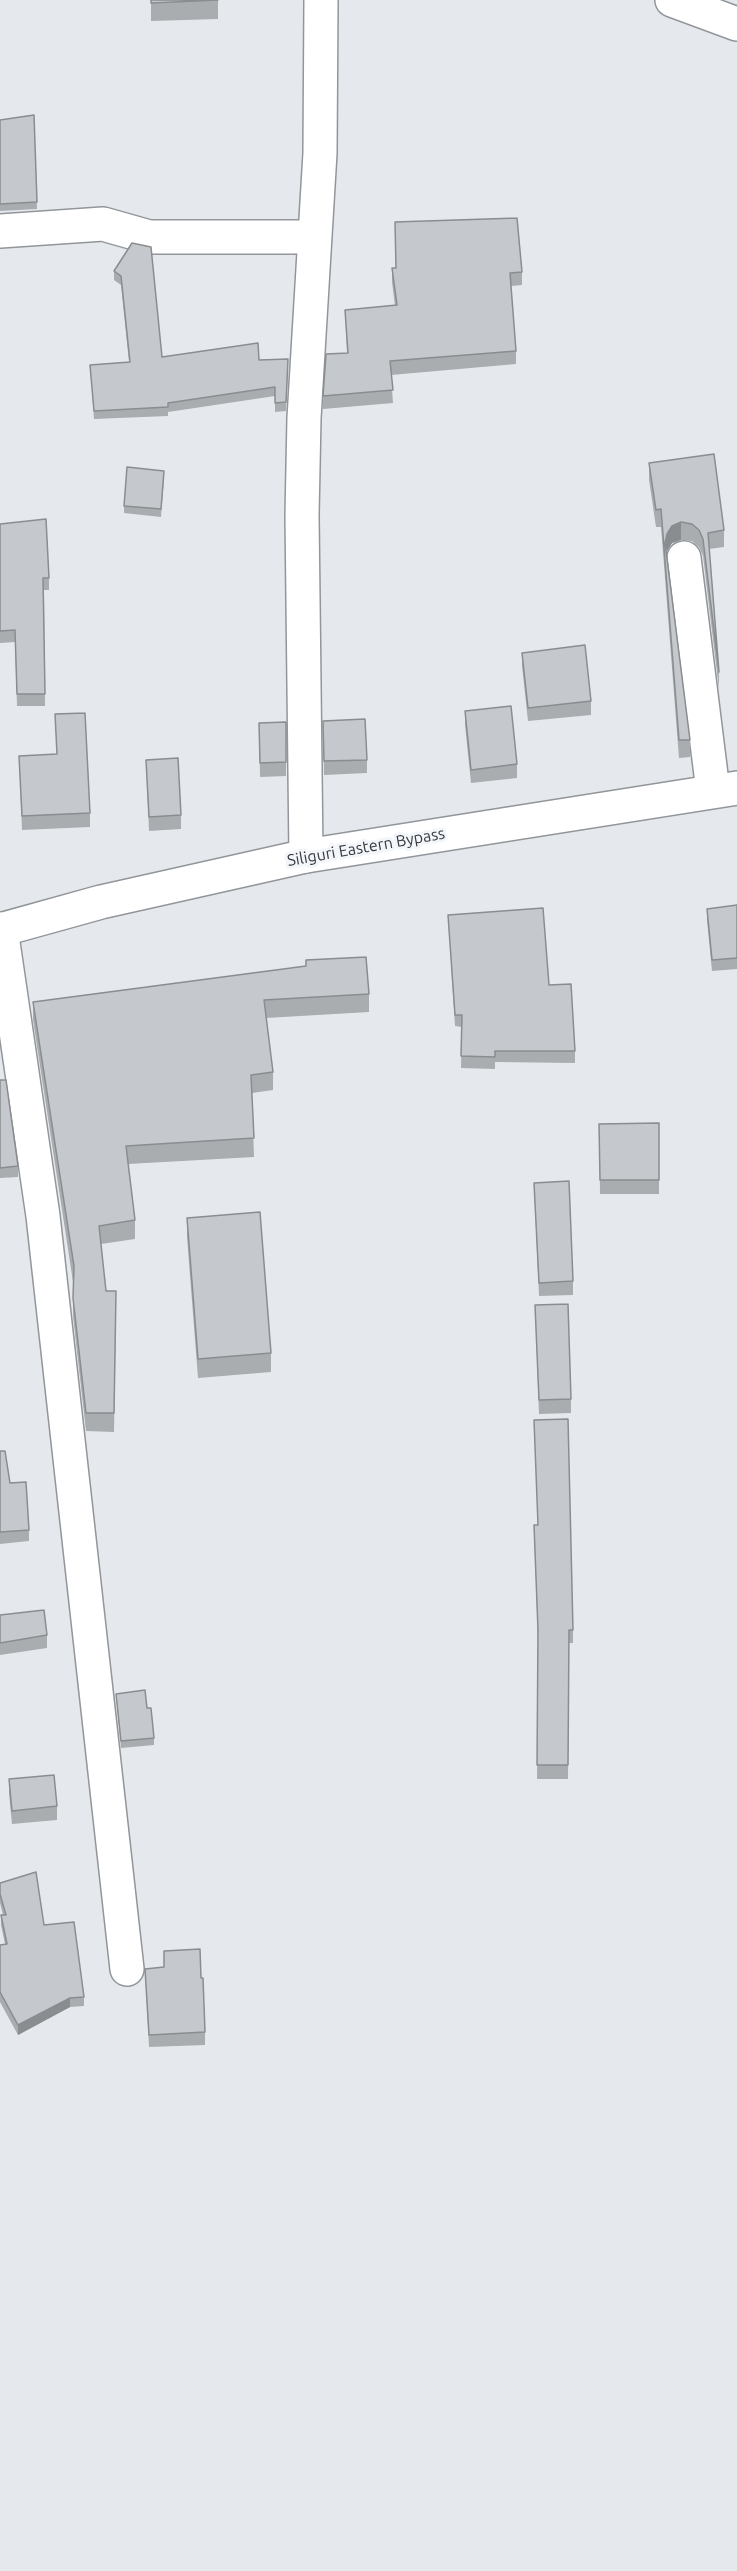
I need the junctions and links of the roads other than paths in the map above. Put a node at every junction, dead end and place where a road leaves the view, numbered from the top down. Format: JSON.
{"nodes":[{"id":1,"x":321,"y":0,"type":"edge"},
{"id":2,"x":672,"y":0,"type":"edge"},
{"id":3,"x":737,"y":24,"type":"edge"},
{"id":4,"x":0,"y":231,"type":"edge"},
{"id":5,"x":315,"y":237,"type":"junction"},
{"id":6,"x":684,"y":558,"type":"dead end"},
{"id":7,"x":725,"y":790,"type":"edge"},
{"id":8,"x":306,"y":856,"type":"junction"},
{"id":9,"x":1,"y":930,"type":"edge"},
{"id":10,"x":127,"y":1969,"type":"dead end"}],
"edges":[{"from":1,"to":5,"type":"street"},
{"from":2,"to":3,"type":"street"},
{"from":4,"to":5,"type":"street"},
{"from":5,"to":8,"type":"street"},
{"from":6,"to":7,"type":"street"},
{"from":7,"to":8,"type":"street","name":"Siliguri Eastern Bypass"},
{"from":8,"to":9,"type":"street","name":"Siliguri Eastern Bypass"},
{"from":9,"to":10,"type":"street"}]}
